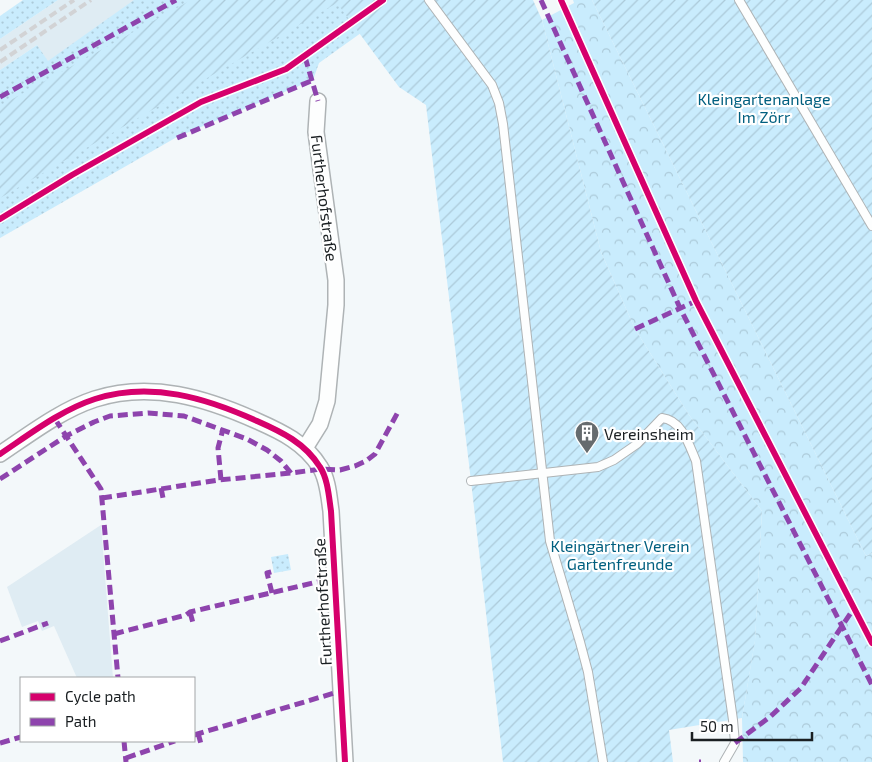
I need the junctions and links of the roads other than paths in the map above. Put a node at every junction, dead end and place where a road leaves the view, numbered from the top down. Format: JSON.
{"nodes":[{"id":1,"x":429,"y":0,"type":"edge"},
{"id":2,"x":738,"y":0,"type":"edge"},
{"id":3,"x":318,"y":101,"type":"dead end"},
{"id":4,"x":872,"y":226,"type":"edge"},
{"id":5,"x":305,"y":448,"type":"junction"},
{"id":6,"x":0,"y":454,"type":"edge"},
{"id":7,"x":542,"y":472,"type":"junction"},
{"id":8,"x":471,"y":481,"type":"dead end"},
{"id":9,"x":344,"y":762,"type":"edge"},
{"id":10,"x":603,"y":762,"type":"edge"},
{"id":11,"x":724,"y":762,"type":"edge"}],
"edges":[{"from":1,"to":7,"type":"lane"},
{"from":2,"to":4,"type":"lane"},
{"from":3,"to":5,"type":"street","name":"Furtherhofstraße"},
{"from":5,"to":6,"type":"street"},
{"from":5,"to":9,"type":"street","name":"Furtherhofstraße"},
{"from":7,"to":8,"type":"lane"},
{"from":7,"to":10,"type":"lane"},
{"from":7,"to":11,"type":"lane"}]}
